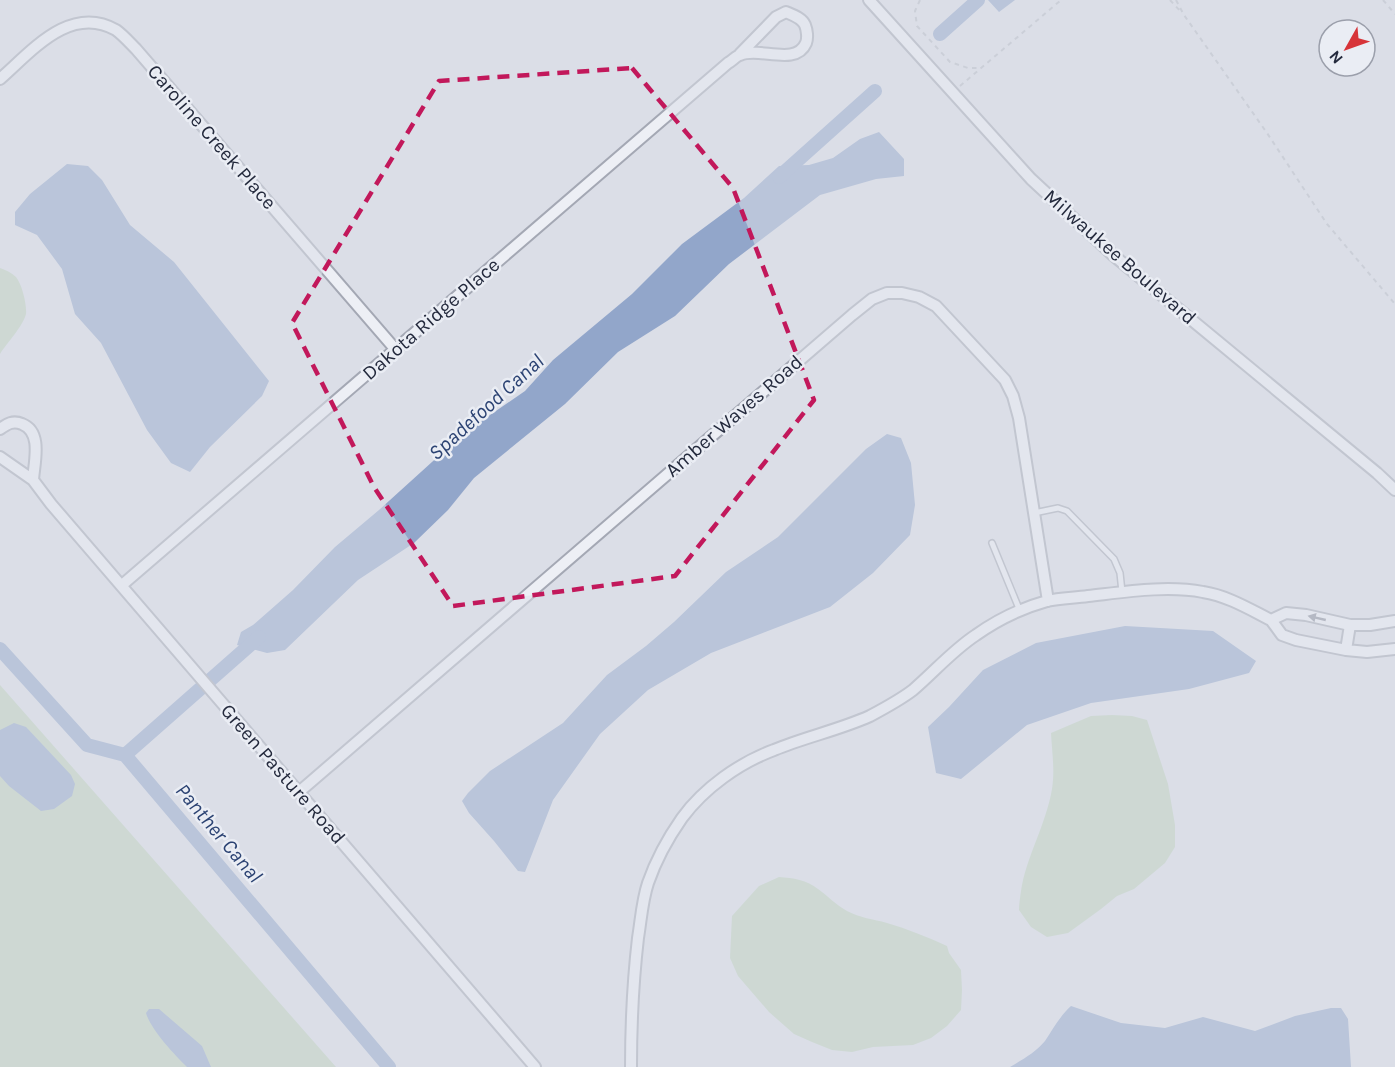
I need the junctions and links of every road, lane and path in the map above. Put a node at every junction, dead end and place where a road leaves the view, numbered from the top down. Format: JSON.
{"nodes":[{"id":1,"x":869,"y":0,"type":"edge"},
{"id":2,"x":920,"y":0,"type":"edge"},
{"id":3,"x":1061,"y":0,"type":"edge"},
{"id":4,"x":1170,"y":0,"type":"edge"},
{"id":5,"x":1176,"y":0,"type":"edge"},
{"id":6,"x":1383,"y":0,"type":"edge"},
{"id":7,"x":1395,"y":14,"type":"edge"},
{"id":8,"x":1184,"y":15,"type":"junction"},
{"id":9,"x":740,"y":54,"type":"junction"},
{"id":10,"x":981,"y":68,"type":"junction"},
{"id":11,"x":0,"y":79,"type":"edge"},
{"id":12,"x":952,"y":92,"type":"junction"},
{"id":13,"x":1395,"y":304,"type":"edge"},
{"id":14,"x":396,"y":350,"type":"junction"},
{"id":15,"x":0,"y":429,"type":"edge"},
{"id":16,"x":0,"y":457,"type":"edge"},
{"id":17,"x":33,"y":480,"type":"junction"},
{"id":18,"x":1395,"y":490,"type":"edge"},
{"id":19,"x":1034,"y":513,"type":"junction"},
{"id":20,"x":992,"y":543,"type":"dead end"},
{"id":21,"x":122,"y":585,"type":"junction"},
{"id":22,"x":1122,"y":592,"type":"junction"},
{"id":23,"x":1048,"y":601,"type":"junction"},
{"id":24,"x":1020,"y":611,"type":"junction"},
{"id":25,"x":1271,"y":620,"type":"junction"},
{"id":26,"x":1395,"y":621,"type":"edge"},
{"id":27,"x":1350,"y":625,"type":"junction"},
{"id":28,"x":1395,"y":648,"type":"edge"},
{"id":29,"x":1346,"y":650,"type":"junction"},
{"id":30,"x":299,"y":792,"type":"junction"},
{"id":31,"x":535,"y":1067,"type":"edge"},
{"id":32,"x":632,"y":1067,"type":"edge"}],
"edges":[{"from":1,"to":12,"type":"street","name":"Milwaukee Boulevard"},
{"from":2,"to":10,"type":"path"},
{"from":3,"to":10,"type":"path"},
{"from":4,"to":8,"type":"path"},
{"from":5,"to":8,"type":"path"},
{"from":6,"to":7,"type":"path"},
{"from":8,"to":13,"type":"path"},
{"from":9,"to":9,"type":"street","name":"Dakota Ridge Place"},
{"from":9,"to":14,"type":"street","name":"Dakota Ridge Place"},
{"from":10,"to":12,"type":"path"},
{"from":11,"to":14,"type":"street","name":"Caroline Creek Place"},
{"from":12,"to":18,"type":"street","name":"Milwaukee Boulevard"},
{"from":14,"to":21,"type":"street","name":"Dakota Ridge Place"},
{"from":15,"to":17,"type":"street"},
{"from":16,"to":17,"type":"street","name":"Green Pasture Road"},
{"from":17,"to":21,"type":"street","name":"Green Pasture Road"},
{"from":19,"to":22,"type":"lane"},
{"from":19,"to":23,"type":"street","name":"Amber Waves Road"},
{"from":19,"to":30,"type":"street","name":"Amber Waves Road"},
{"from":20,"to":24,"type":"lane"},
{"from":21,"to":30,"type":"street","name":"Green Pasture Road"},
{"from":22,"to":23,"type":"street"},
{"from":22,"to":25,"type":"street"},
{"from":23,"to":24,"type":"street"},
{"from":24,"to":32,"type":"street"},
{"from":27,"to":25,"type":"street","one_way":true},
{"from":25,"to":29,"type":"street"},
{"from":26,"to":27,"type":"street"},
{"from":27,"to":29,"type":"street"},
{"from":28,"to":29,"type":"street"},
{"from":30,"to":31,"type":"street","name":"Green Pasture Road"}]}
